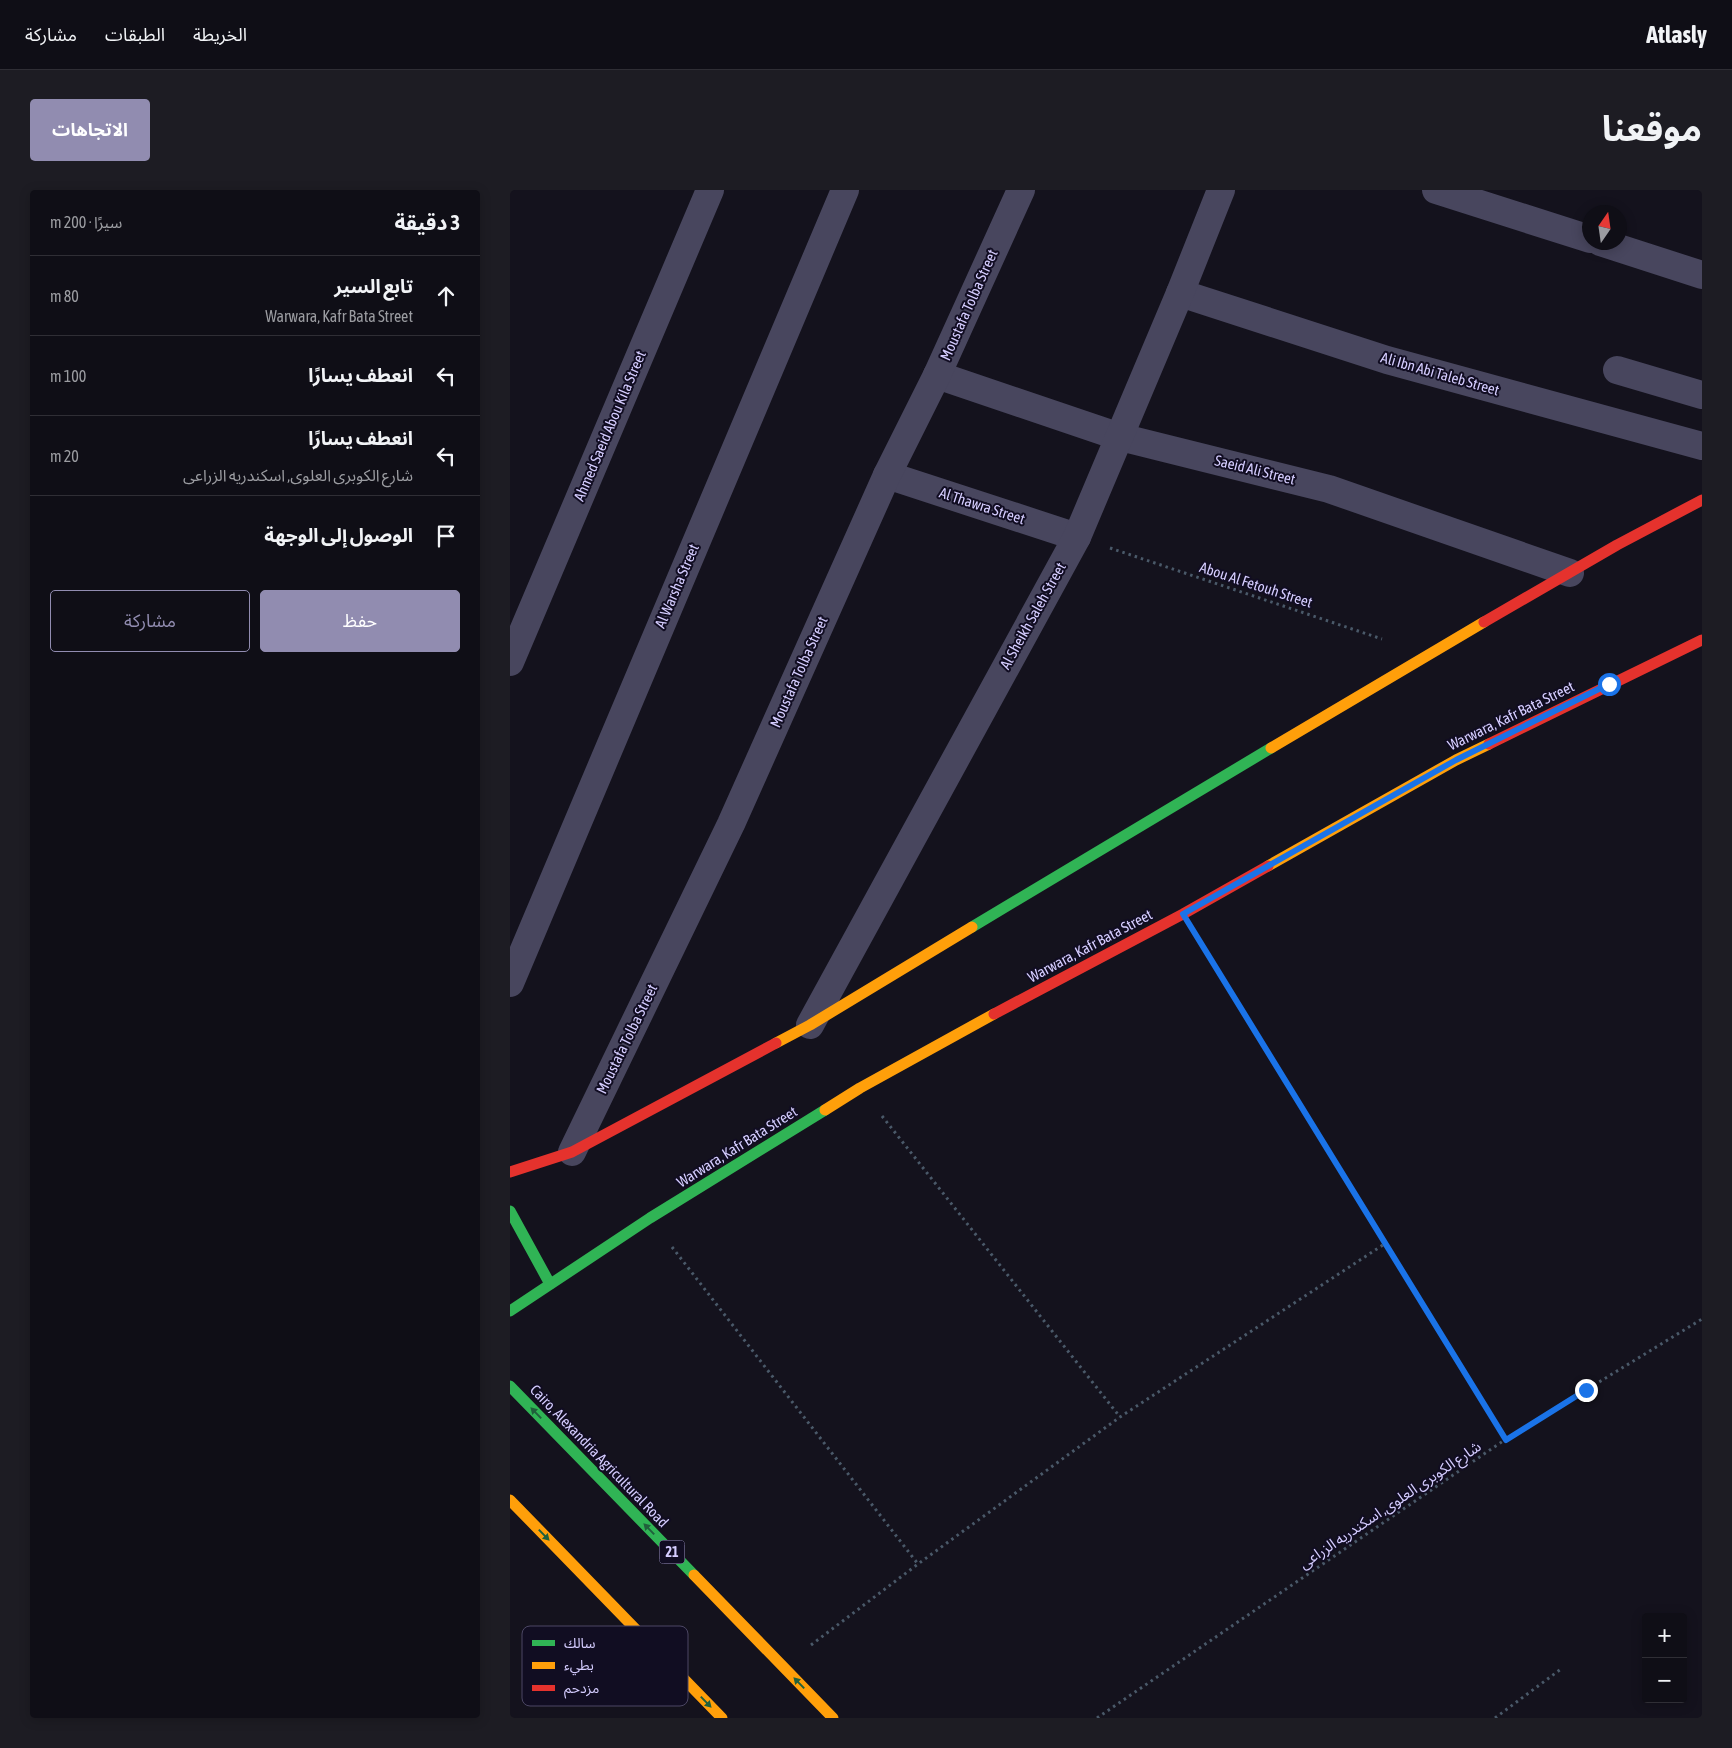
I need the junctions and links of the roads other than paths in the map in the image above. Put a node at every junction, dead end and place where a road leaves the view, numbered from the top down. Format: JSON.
{"nodes":[{"id":1,"x":710,"y":190,"type":"edge"},
{"id":2,"x":845,"y":190,"type":"edge"},
{"id":3,"x":1021,"y":190,"type":"edge"},
{"id":4,"x":1220,"y":190,"type":"edge"},
{"id":5,"x":1436,"y":190,"type":"edge"},
{"id":6,"x":1582,"y":236,"type":"edge"},
{"id":7,"x":1625,"y":250,"type":"edge"},
{"id":8,"x":1702,"y":275,"type":"edge"},
{"id":9,"x":1180,"y":293,"type":"junction"},
{"id":10,"x":1617,"y":370,"type":"dead end"},
{"id":11,"x":938,"y":375,"type":"junction"},
{"id":12,"x":1702,"y":395,"type":"edge"},
{"id":13,"x":1120,"y":437,"type":"junction"},
{"id":14,"x":1702,"y":446,"type":"edge"},
{"id":15,"x":887,"y":475,"type":"junction"},
{"id":16,"x":1702,"y":500,"type":"edge"},
{"id":17,"x":1077,"y":537,"type":"junction"},
{"id":18,"x":1570,"y":573,"type":"junction"},
{"id":19,"x":1702,"y":640,"type":"edge"},
{"id":20,"x":510,"y":662,"type":"edge"},
{"id":21,"x":510,"y":983,"type":"edge"},
{"id":22,"x":810,"y":1025,"type":"junction"},
{"id":23,"x":572,"y":1152,"type":"junction"},
{"id":24,"x":510,"y":1172,"type":"edge"},
{"id":25,"x":510,"y":1211,"type":"edge"},
{"id":26,"x":550,"y":1284,"type":"junction"},
{"id":27,"x":515,"y":1301,"type":"edge"},
{"id":28,"x":510,"y":1386,"type":"edge"},
{"id":29,"x":510,"y":1500,"type":"edge"},
{"id":30,"x":633,"y":1626,"type":"edge"},
{"id":31,"x":688,"y":1683,"type":"edge"},
{"id":32,"x":722,"y":1718,"type":"edge"},
{"id":33,"x":833,"y":1718,"type":"edge"}],
"edges":[{"from":1,"to":20,"type":"street","name":"Ahmed Saeid Abou Kila Street"},
{"from":2,"to":21,"type":"street","name":"Al Warsha Street"},
{"from":3,"to":11,"type":"street","name":"Moustafa Tolba Street"},
{"from":4,"to":9,"type":"street","name":"Al Sheikh Saleh Street"},
{"from":5,"to":6,"type":"street"},
{"from":7,"to":8,"type":"street"},
{"from":9,"to":13,"type":"street","name":"Al Sheikh Saleh Street"},
{"from":9,"to":14,"type":"street","name":"Ali Ibn Abi Taleb Street"},
{"from":10,"to":12,"type":"street"},
{"from":11,"to":13,"type":"street","name":"Saeid Ali Street"},
{"from":11,"to":15,"type":"street","name":"Moustafa Tolba Street"},
{"from":13,"to":17,"type":"street","name":"Al Sheikh Saleh Street"},
{"from":13,"to":18,"type":"street","name":"Saeid Ali Street"},
{"from":15,"to":17,"type":"street","name":"Al Thawra Street"},
{"from":15,"to":23,"type":"street","name":"Moustafa Tolba Street"},
{"from":16,"to":18,"type":"main road"},
{"from":17,"to":22,"type":"street","name":"Al Sheikh Saleh Street"},
{"from":18,"to":22,"type":"main road"},
{"from":19,"to":26,"type":"main road","name":"Warwara, Kafr Bata Street"},
{"from":22,"to":23,"type":"main road"},
{"from":23,"to":24,"type":"main road"},
{"from":25,"to":26,"type":"main road"},
{"from":26,"to":27,"type":"main road","name":"Warwara, Kafr Bata Street"},
{"from":33,"to":28,"type":"main road","name":"Cairo, Alexandria Agricultural Road","number":"21","one_way":true,"bridge":true},
{"from":29,"to":30,"type":"main road","one_way":true,"bridge":true},
{"from":31,"to":32,"type":"main road","one_way":true,"bridge":true}]}
